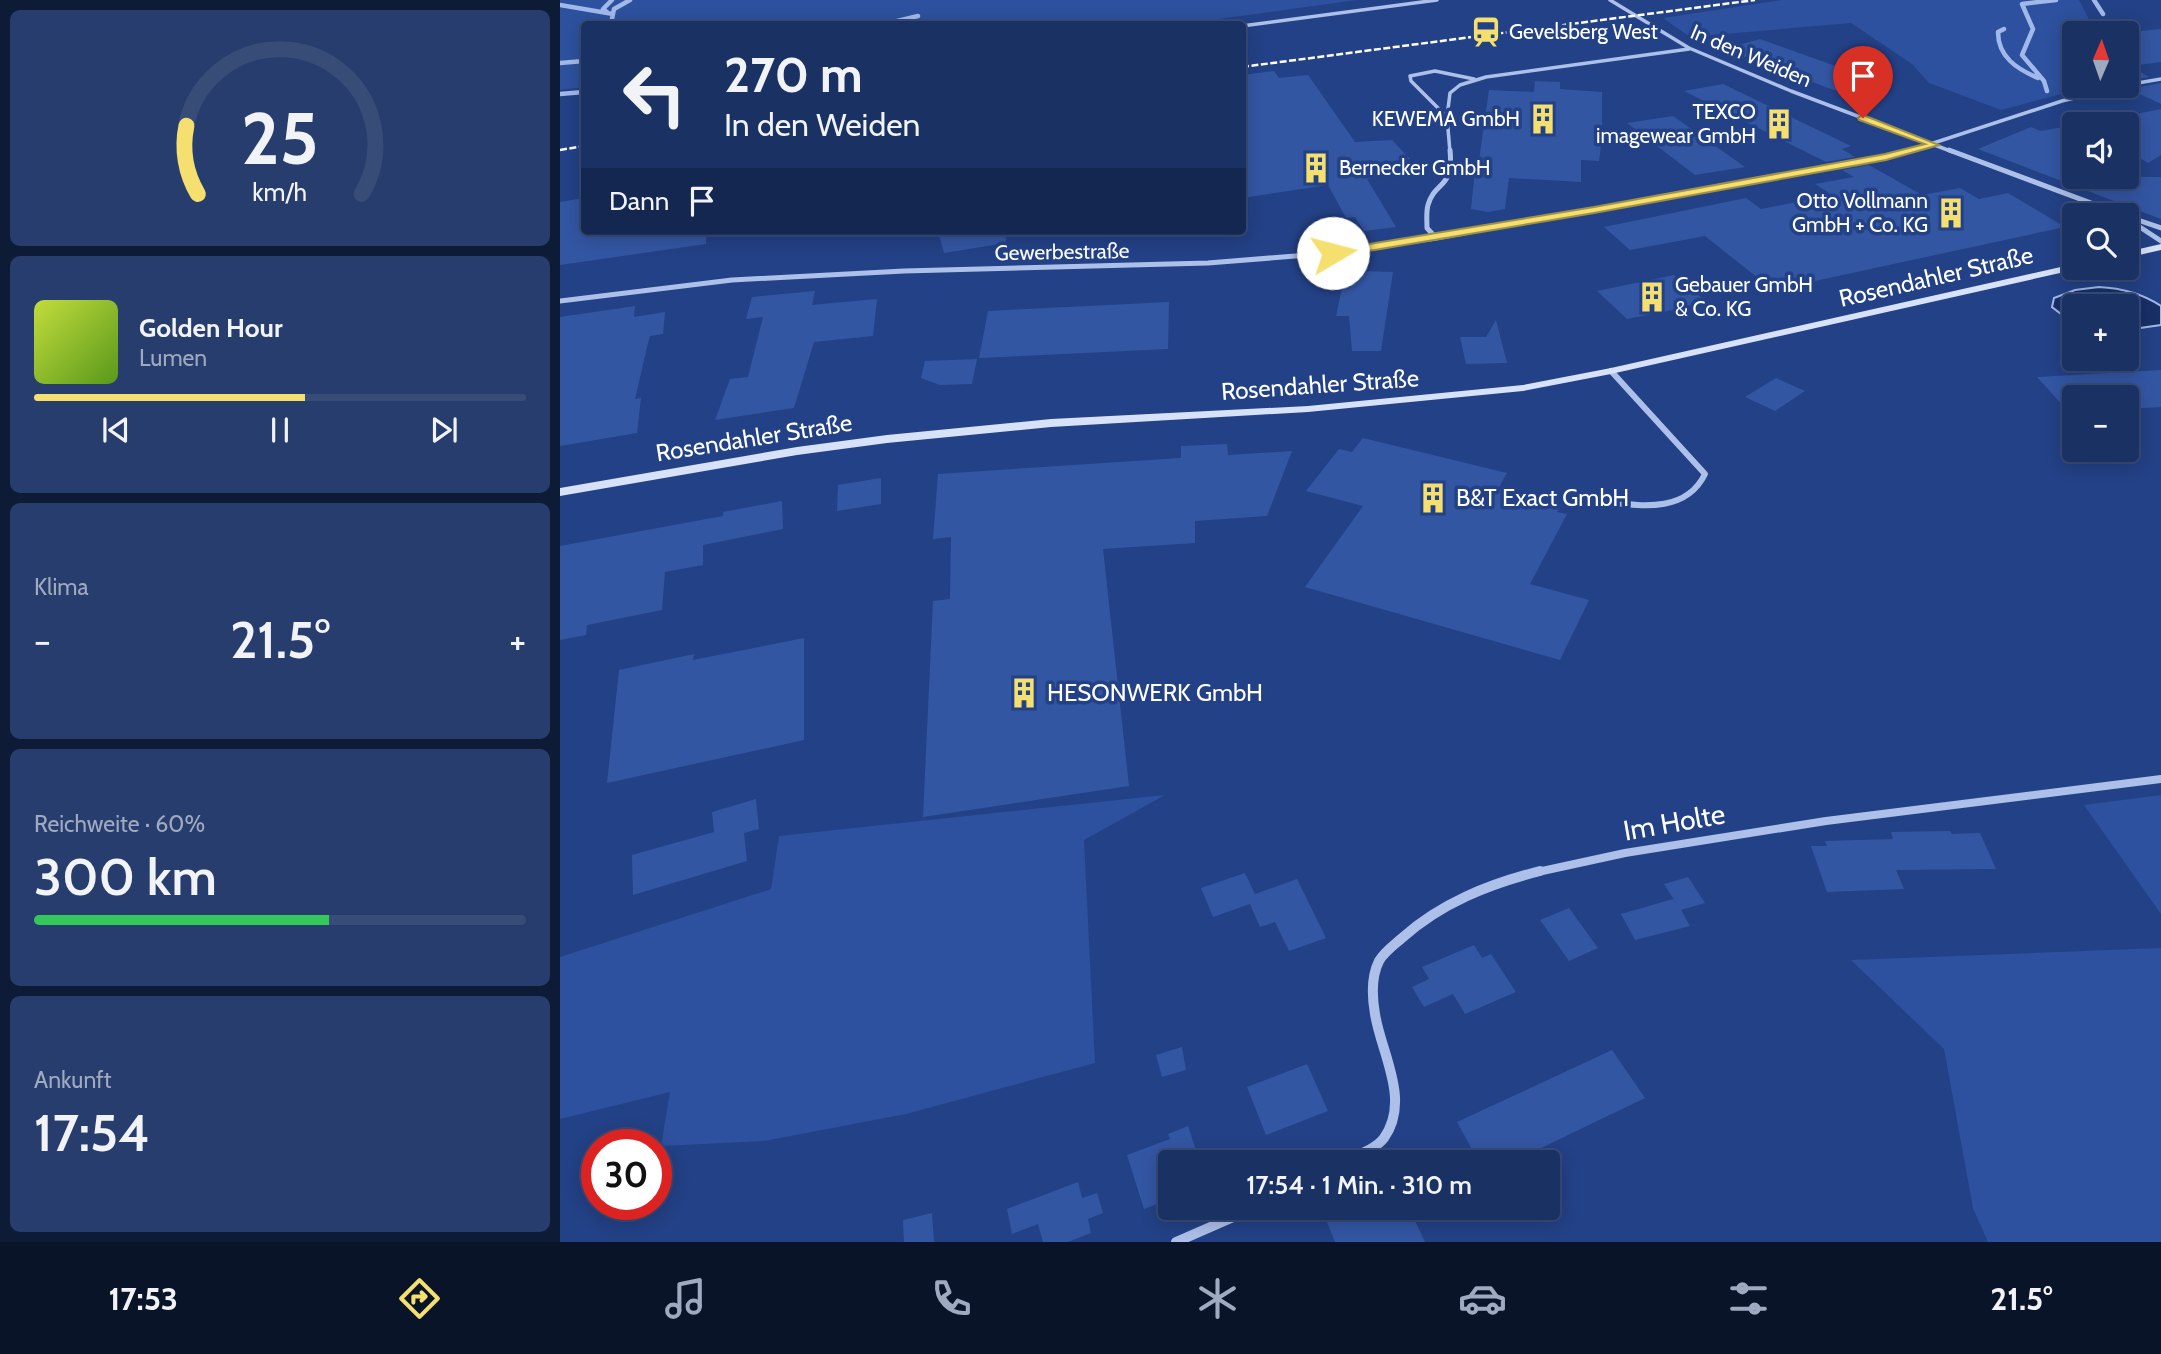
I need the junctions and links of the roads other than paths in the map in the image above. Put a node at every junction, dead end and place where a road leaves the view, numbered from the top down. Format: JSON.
{"nodes":[{"id":1,"x":1437,"y":0,"type":"edge"},
{"id":2,"x":1610,"y":0,"type":"edge"},
{"id":3,"x":1246,"y":25,"type":"edge"},
{"id":4,"x":1689,"y":48,"type":"junction"},
{"id":5,"x":2161,"y":79,"type":"edge"},
{"id":6,"x":1475,"y":80,"type":"junction"},
{"id":7,"x":2139,"y":83,"type":"edge"},
{"id":8,"x":2072,"y":98,"type":"edge"},
{"id":9,"x":1447,"y":117,"type":"junction"},
{"id":10,"x":1934,"y":145,"type":"junction"},
{"id":11,"x":2090,"y":203,"type":"edge"},
{"id":12,"x":2139,"y":221,"type":"edge"},
{"id":13,"x":2139,"y":226,"type":"edge"},
{"id":14,"x":2161,"y":228,"type":"edge"},
{"id":15,"x":1436,"y":238,"type":"junction"},
{"id":16,"x":2161,"y":241,"type":"edge"},
{"id":17,"x":2161,"y":247,"type":"edge"},
{"id":18,"x":2139,"y":252,"type":"edge"},
{"id":19,"x":2062,"y":270,"type":"edge"},
{"id":20,"x":560,"y":301,"type":"edge"},
{"id":21,"x":1611,"y":371,"type":"junction"},
{"id":22,"x":560,"y":492,"type":"edge"},
{"id":23,"x":1605,"y":502,"type":"dead end"},
{"id":24,"x":2161,"y":779,"type":"edge"},
{"id":25,"x":1365,"y":1150,"type":"edge"},
{"id":26,"x":1226,"y":1220,"type":"edge"},
{"id":27,"x":1176,"y":1242,"type":"edge"}],
"edges":[{"from":1,"to":3,"type":"street"},
{"from":2,"to":4,"type":"street","name":"In den Weiden"},
{"from":4,"to":6,"type":"street"},
{"from":4,"to":10,"type":"street","name":"In den Weiden"},
{"from":5,"to":7,"type":"street","name":"Gewerbestraße"},
{"from":6,"to":9,"type":"street"},
{"from":6,"to":9,"type":"street"},
{"from":8,"to":10,"type":"street","name":"Gewerbestraße"},
{"from":9,"to":15,"type":"street"},
{"from":10,"to":11,"type":"street","name":"In den Weiden"},
{"from":10,"to":15,"type":"street","name":"Gewerbestraße"},
{"from":12,"to":14,"type":"street","name":"In den Weiden"},
{"from":13,"to":16,"type":"street","name":"In den Weiden"},
{"from":15,"to":20,"type":"street","name":"Gewerbestraße"},
{"from":17,"to":18,"type":"main road"},
{"from":19,"to":21,"type":"main road","name":"Rosendahler Straße"},
{"from":21,"to":22,"type":"main road","name":"Rosendahler Straße"},
{"from":21,"to":23,"type":"street"},
{"from":24,"to":25,"type":"street","name":"Im Holte"},
{"from":26,"to":27,"type":"street"}]}
